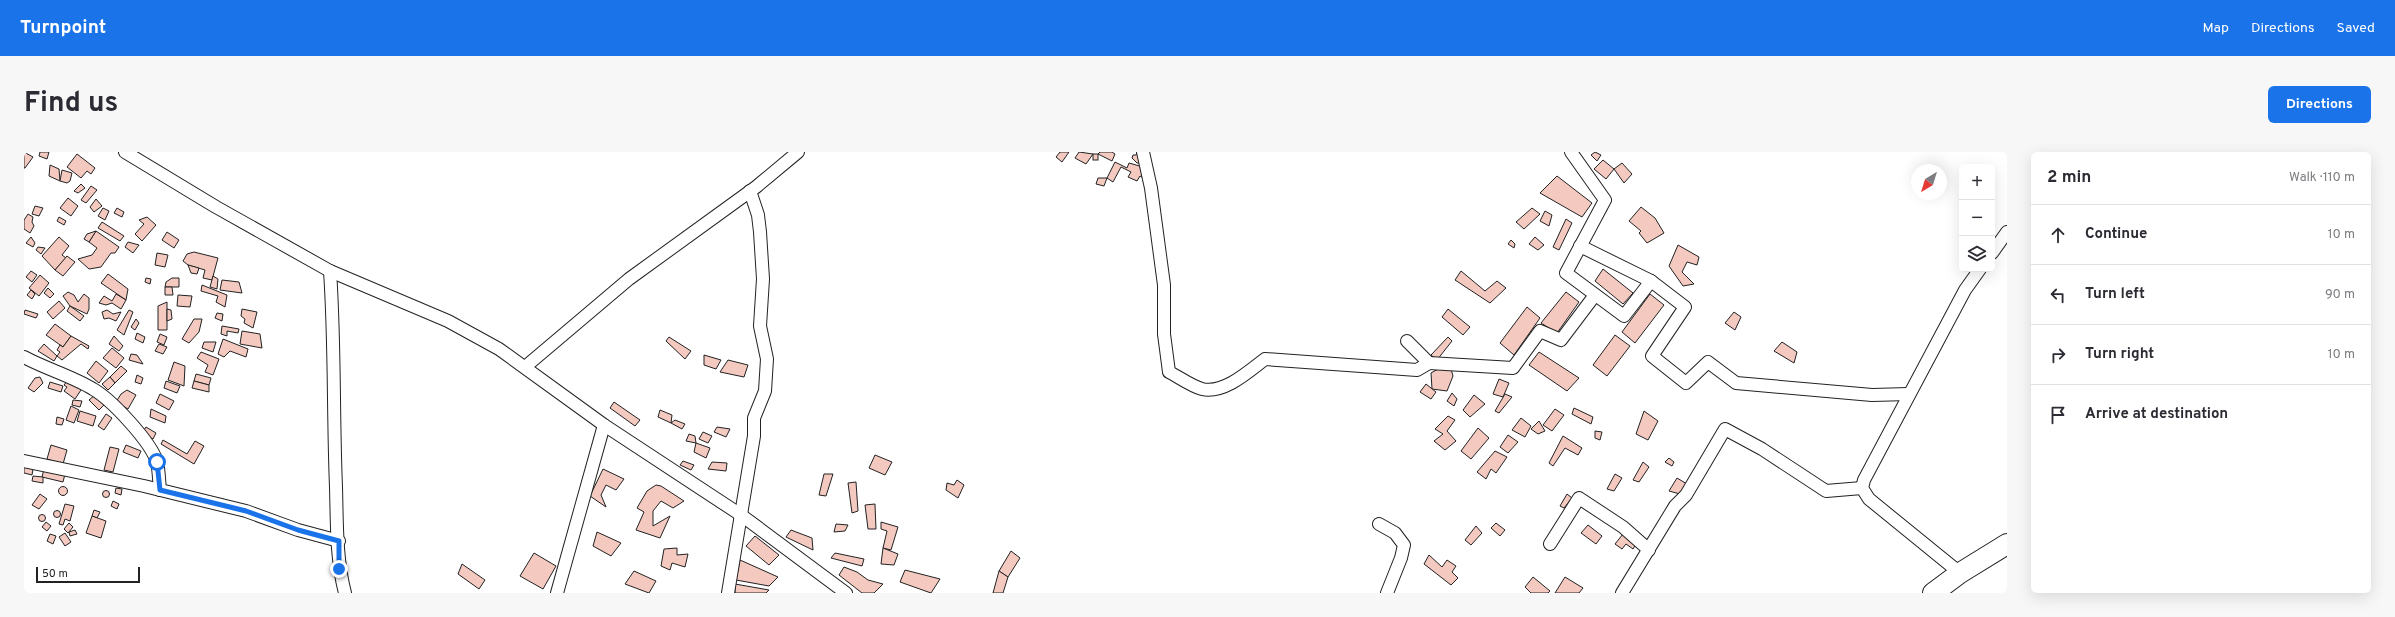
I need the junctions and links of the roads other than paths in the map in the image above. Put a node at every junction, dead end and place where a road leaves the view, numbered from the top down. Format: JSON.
{"nodes":[{"id":1,"x":125,"y":152,"type":"edge"},
{"id":2,"x":798,"y":152,"type":"edge"},
{"id":3,"x":1143,"y":152,"type":"edge"},
{"id":4,"x":1571,"y":152,"type":"edge"},
{"id":5,"x":750,"y":191,"type":"junction"},
{"id":6,"x":2007,"y":232,"type":"edge"},
{"id":7,"x":1580,"y":246,"type":"junction"},
{"id":8,"x":1995,"y":249,"type":"edge"},
{"id":9,"x":330,"y":271,"type":"junction"},
{"id":10,"x":1978,"y":272,"type":"edge"},
{"id":11,"x":1651,"y":281,"type":"junction"},
{"id":12,"x":1596,"y":295,"type":"junction"},
{"id":13,"x":1407,"y":341,"type":"dead end"},
{"id":14,"x":24,"y":357,"type":"edge"},
{"id":15,"x":1429,"y":363,"type":"junction"},
{"id":16,"x":525,"y":368,"type":"junction"},
{"id":17,"x":1909,"y":394,"type":"junction"},
{"id":18,"x":604,"y":424,"type":"junction"},
{"id":19,"x":24,"y":461,"type":"edge"},
{"id":20,"x":1862,"y":488,"type":"junction"},
{"id":21,"x":160,"y":490,"type":"junction"},
{"id":22,"x":741,"y":515,"type":"junction"},
{"id":23,"x":1379,"y":524,"type":"dead end"},
{"id":24,"x":339,"y":541,"type":"junction"},
{"id":25,"x":1550,"y":544,"type":"dead end"},
{"id":26,"x":2007,"y":544,"type":"edge"},
{"id":27,"x":1650,"y":550,"type":"junction"},
{"id":28,"x":1960,"y":573,"type":"junction"},
{"id":29,"x":1935,"y":592,"type":"edge"},
{"id":30,"x":345,"y":593,"type":"edge"},
{"id":31,"x":557,"y":593,"type":"edge"},
{"id":32,"x":728,"y":593,"type":"edge"},
{"id":33,"x":846,"y":593,"type":"edge"},
{"id":34,"x":1387,"y":593,"type":"edge"},
{"id":35,"x":1622,"y":593,"type":"edge"}],
"edges":[{"from":1,"to":9,"type":"street"},
{"from":2,"to":5,"type":"street"},
{"from":3,"to":15,"type":"street"},
{"from":4,"to":7,"type":"street"},
{"from":5,"to":16,"type":"street"},
{"from":5,"to":22,"type":"street"},
{"from":6,"to":8,"type":"street"},
{"from":7,"to":11,"type":"street"},
{"from":7,"to":12,"type":"street"},
{"from":9,"to":16,"type":"street"},
{"from":9,"to":24,"type":"street"},
{"from":10,"to":17,"type":"street"},
{"from":11,"to":12,"type":"street"},
{"from":11,"to":17,"type":"street"},
{"from":12,"to":15,"type":"street"},
{"from":13,"to":15,"type":"street"},
{"from":14,"to":21,"type":"street"},
{"from":16,"to":18,"type":"street"},
{"from":17,"to":20,"type":"street"},
{"from":18,"to":22,"type":"street"},
{"from":18,"to":31,"type":"street"},
{"from":19,"to":21,"type":"street"},
{"from":20,"to":27,"type":"street"},
{"from":20,"to":28,"type":"street"},
{"from":21,"to":24,"type":"street"},
{"from":22,"to":32,"type":"street"},
{"from":22,"to":33,"type":"street"},
{"from":23,"to":34,"type":"street"},
{"from":24,"to":30,"type":"street"},
{"from":25,"to":27,"type":"street"},
{"from":26,"to":28,"type":"main road"},
{"from":27,"to":35,"type":"street"},
{"from":28,"to":29,"type":"main road"}]}
